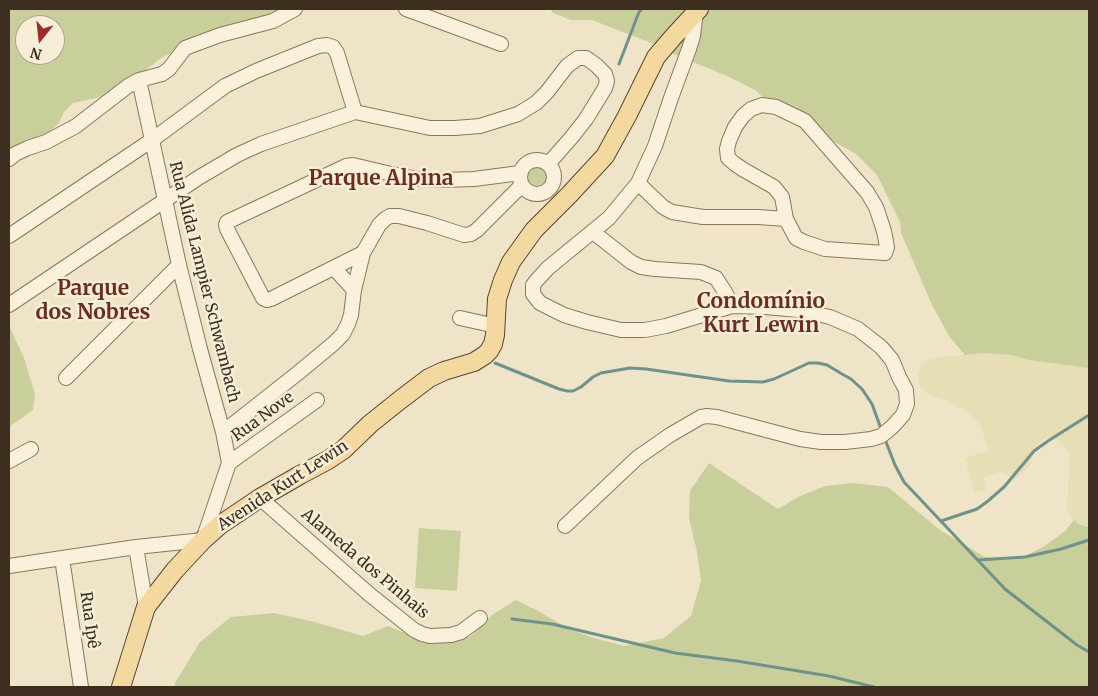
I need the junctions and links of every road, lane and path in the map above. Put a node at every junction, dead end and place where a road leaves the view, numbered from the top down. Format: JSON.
{"nodes":[{"id":1,"x":295,"y":9,"type":"edge"},
{"id":2,"x":406,"y":9,"type":"edge"},
{"id":3,"x":698,"y":10,"type":"edge"},
{"id":4,"x":501,"y":44,"type":"dead end"},
{"id":5,"x":139,"y":80,"type":"junction"},
{"id":6,"x":355,"y":112,"type":"junction"},
{"id":7,"x":152,"y":140,"type":"junction"},
{"id":8,"x":9,"y":159,"type":"edge"},
{"id":9,"x":549,"y":163,"type":"junction"},
{"id":10,"x":521,"y":179,"type":"junction"},
{"id":11,"x":638,"y":183,"type":"junction"},
{"id":12,"x":542,"y":194,"type":"junction"},
{"id":13,"x":165,"y":200,"type":"junction"},
{"id":14,"x":556,"y":208,"type":"junction"},
{"id":15,"x":786,"y":219,"type":"junction"},
{"id":16,"x":593,"y":232,"type":"junction"},
{"id":17,"x":9,"y":236,"type":"edge"},
{"id":18,"x":363,"y":253,"type":"junction"},
{"id":19,"x":179,"y":265,"type":"junction"},
{"id":20,"x":334,"y":268,"type":"junction"},
{"id":21,"x":354,"y":290,"type":"junction"},
{"id":22,"x":9,"y":305,"type":"edge"},
{"id":23,"x":732,"y":306,"type":"junction"},
{"id":24,"x":460,"y":318,"type":"dead end"},
{"id":25,"x":496,"y":326,"type":"junction"},
{"id":26,"x":66,"y":378,"type":"dead end"},
{"id":27,"x":317,"y":400,"type":"dead end"},
{"id":28,"x":223,"y":432,"type":"junction"},
{"id":29,"x":31,"y":449,"type":"dead end"},
{"id":30,"x":9,"y":461,"type":"edge"},
{"id":31,"x":229,"y":463,"type":"junction"},
{"id":32,"x":260,"y":498,"type":"junction"},
{"id":33,"x":565,"y":526,"type":"dead end"},
{"id":34,"x":203,"y":540,"type":"junction"},
{"id":35,"x":136,"y":547,"type":"junction"},
{"id":36,"x":62,"y":558,"type":"junction"},
{"id":37,"x":9,"y":566,"type":"edge"},
{"id":38,"x":146,"y":607,"type":"junction"},
{"id":39,"x":480,"y":618,"type":"dead end"},
{"id":40,"x":81,"y":687,"type":"edge"},
{"id":41,"x":121,"y":687,"type":"edge"}],
"edges":[{"from":1,"to":5,"type":"street"},
{"from":2,"to":4,"type":"street"},
{"from":3,"to":11,"type":"street"},
{"from":3,"to":14,"type":"main road","name":"Avenida Kurt Lewin"},
{"from":5,"to":7,"type":"street","name":"Rua Alida Lampier Schwambach"},
{"from":5,"to":8,"type":"street"},
{"from":6,"to":7,"type":"street"},
{"from":6,"to":9,"type":"street"},
{"from":6,"to":13,"type":"street"},
{"from":7,"to":13,"type":"street","name":"Rua Alida Lampier Schwambach"},
{"from":7,"to":17,"type":"street"},
{"from":9,"to":10,"type":"street"},
{"from":9,"to":12,"type":"street"},
{"from":10,"to":12,"type":"street"},
{"from":10,"to":18,"type":"street"},
{"from":10,"to":20,"type":"street"},
{"from":11,"to":15,"type":"street"},
{"from":11,"to":16,"type":"street"},
{"from":12,"to":14,"type":"street"},
{"from":13,"to":19,"type":"street","name":"Rua Alida Lampier Schwambach"},
{"from":13,"to":22,"type":"street"},
{"from":14,"to":25,"type":"main road","name":"Avenida Kurt Lewin"},
{"from":15,"to":15,"type":"street"},
{"from":16,"to":23,"type":"street"},
{"from":16,"to":23,"type":"street"},
{"from":18,"to":20,"type":"street"},
{"from":18,"to":21,"type":"street"},
{"from":19,"to":26,"type":"street"},
{"from":19,"to":28,"type":"street","name":"Rua Alida Lampier Schwambach"},
{"from":20,"to":21,"type":"street"},
{"from":21,"to":28,"type":"street"},
{"from":23,"to":33,"type":"street"},
{"from":24,"to":25,"type":"street"},
{"from":25,"to":32,"type":"main road","name":"Avenida Kurt Lewin"},
{"from":27,"to":31,"type":"street","name":"Rua Nove"},
{"from":28,"to":31,"type":"street","name":"Rua Alida Lampier Schwambach"},
{"from":29,"to":30,"type":"street"},
{"from":31,"to":34,"type":"street"},
{"from":32,"to":34,"type":"main road","name":"Avenida Kurt Lewin"},
{"from":32,"to":39,"type":"street","name":"Alameda dos Pinhais"},
{"from":34,"to":35,"type":"street"},
{"from":34,"to":38,"type":"main road","name":"Avenida Kurt Lewin"},
{"from":35,"to":36,"type":"street"},
{"from":35,"to":38,"type":"street"},
{"from":36,"to":37,"type":"street"},
{"from":36,"to":40,"type":"street","name":"Rua Ipê"},
{"from":38,"to":41,"type":"main road","name":"Avenida Kurt Lewin"}]}
